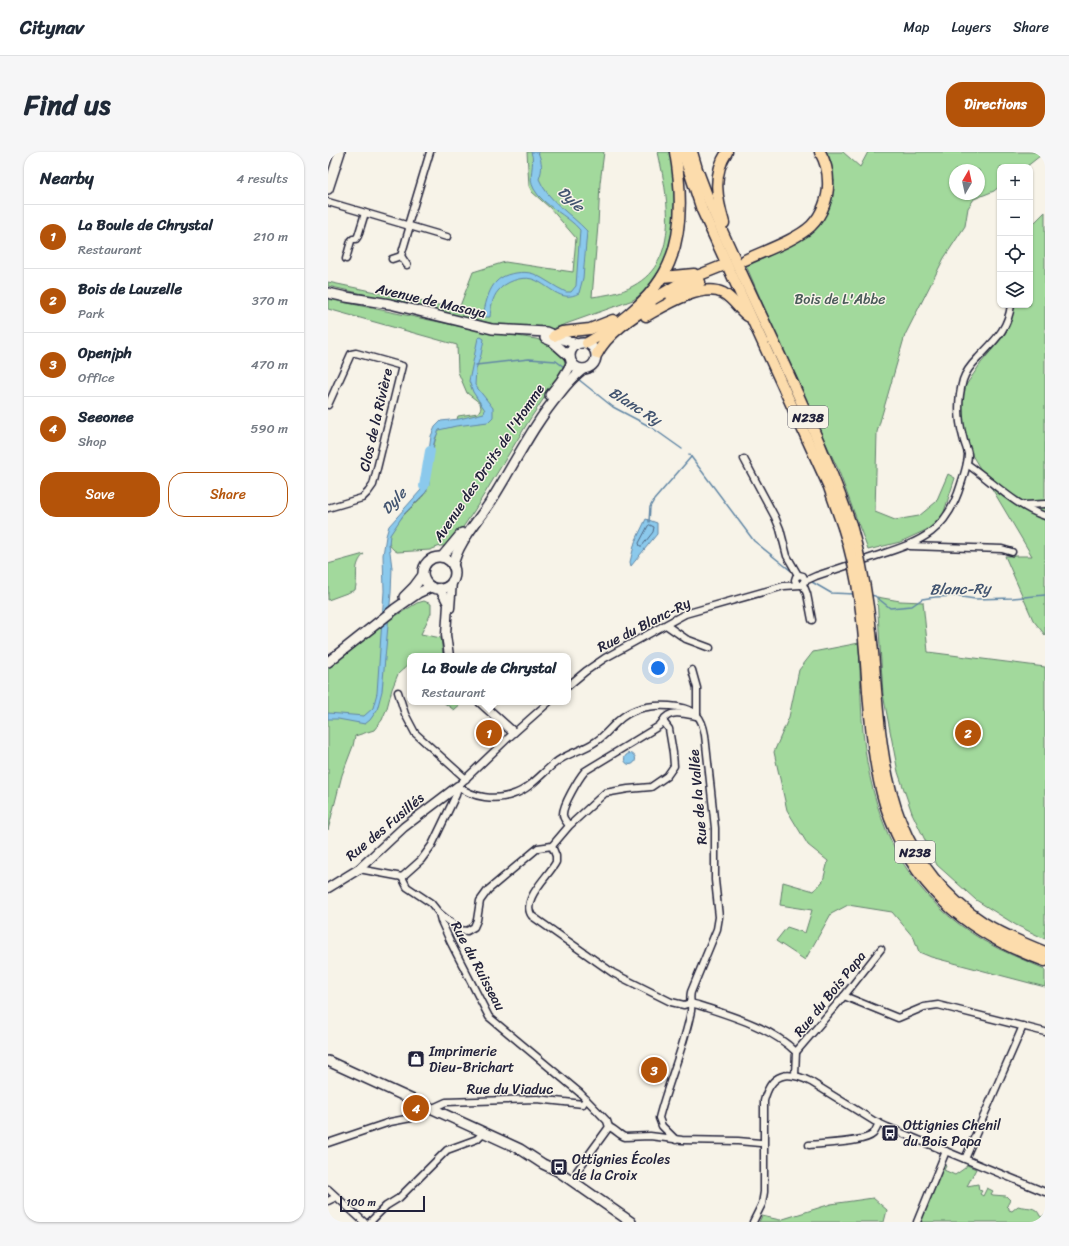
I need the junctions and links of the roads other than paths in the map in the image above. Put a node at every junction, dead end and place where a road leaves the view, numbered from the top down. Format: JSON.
{"nodes":[{"id":1,"x":340,"y":152,"type":"edge"},
{"id":2,"x":430,"y":152,"type":"edge"},
{"id":3,"x":675,"y":152,"type":"edge"},
{"id":4,"x":683,"y":152,"type":"edge"},
{"id":5,"x":692,"y":152,"type":"edge"},
{"id":6,"x":727,"y":152,"type":"edge"},
{"id":7,"x":813,"y":152,"type":"edge"},
{"id":8,"x":820,"y":152,"type":"edge"},
{"id":9,"x":328,"y":189,"type":"edge"},
{"id":10,"x":328,"y":202,"type":"edge"},
{"id":11,"x":365,"y":213,"type":"junction"},
{"id":12,"x":408,"y":225,"type":"junction"},
{"id":13,"x":447,"y":237,"type":"dead end"},
{"id":14,"x":728,"y":245,"type":"junction"},
{"id":15,"x":401,"y":256,"type":"junction"},
{"id":16,"x":346,"y":259,"type":"dead end"},
{"id":17,"x":392,"y":260,"type":"dead end"},
{"id":18,"x":407,"y":265,"type":"dead end"},
{"id":19,"x":706,"y":273,"type":"junction"},
{"id":20,"x":662,"y":277,"type":"junction"},
{"id":21,"x":328,"y":293,"type":"edge"},
{"id":22,"x":1010,"y":308,"type":"edge"},
{"id":23,"x":625,"y":316,"type":"junction"},
{"id":24,"x":751,"y":318,"type":"junction"},
{"id":25,"x":619,"y":329,"type":"junction"},
{"id":26,"x":528,"y":332,"type":"junction"},
{"id":27,"x":554,"y":336,"type":"junction"},
{"id":28,"x":582,"y":343,"type":"junction"},
{"id":29,"x":597,"y":354,"type":"junction"},
{"id":30,"x":571,"y":360,"type":"junction"},
{"id":31,"x":583,"y":369,"type":"junction"},
{"id":32,"x":328,"y":404,"type":"edge"},
{"id":33,"x":744,"y":459,"type":"dead end"},
{"id":34,"x":967,"y":464,"type":"junction"},
{"id":35,"x":1045,"y":504,"type":"edge"},
{"id":36,"x":1025,"y":505,"type":"junction"},
{"id":37,"x":328,"y":508,"type":"edge"},
{"id":38,"x":1045,"y":516,"type":"edge"},
{"id":39,"x":847,"y":526,"type":"junction"},
{"id":40,"x":909,"y":546,"type":"junction"},
{"id":41,"x":1012,"y":552,"type":"dead end"},
{"id":42,"x":442,"y":557,"type":"junction"},
{"id":43,"x":453,"y":566,"type":"junction"},
{"id":44,"x":423,"y":575,"type":"junction"},
{"id":45,"x":800,"y":580,"type":"junction"},
{"id":46,"x":452,"y":582,"type":"junction"},
{"id":47,"x":435,"y":588,"type":"junction"},
{"id":48,"x":395,"y":609,"type":"junction"},
{"id":49,"x":448,"y":615,"type":"junction"},
{"id":50,"x":812,"y":620,"type":"dead end"},
{"id":51,"x":666,"y":625,"type":"junction"},
{"id":52,"x":710,"y":648,"type":"dead end"},
{"id":53,"x":449,"y":653,"type":"edge"},
{"id":54,"x":328,"y":662,"type":"edge"},
{"id":55,"x":692,"y":670,"type":"dead end"},
{"id":56,"x":571,"y":684,"type":"edge"},
{"id":57,"x":872,"y":691,"type":"junction"},
{"id":58,"x":398,"y":692,"type":"dead end"},
{"id":59,"x":483,"y":705,"type":"edge"},
{"id":60,"x":545,"y":705,"type":"edge"},
{"id":61,"x":698,"y":716,"type":"junction"},
{"id":62,"x":663,"y":721,"type":"junction"},
{"id":63,"x":513,"y":732,"type":"junction"},
{"id":64,"x":466,"y":779,"type":"junction"},
{"id":65,"x":458,"y":786,"type":"junction"},
{"id":66,"x":569,"y":826,"type":"junction"},
{"id":67,"x":552,"y":846,"type":"junction"},
{"id":68,"x":359,"y":869,"type":"junction"},
{"id":69,"x":402,"y":877,"type":"junction"},
{"id":70,"x":328,"y":888,"type":"edge"},
{"id":71,"x":439,"y":913,"type":"junction"},
{"id":72,"x":881,"y":949,"type":"dead end"},
{"id":73,"x":1045,"y":952,"type":"edge"},
{"id":74,"x":1045,"y":961,"type":"edge"},
{"id":75,"x":844,"y":996,"type":"junction"},
{"id":76,"x":690,"y":1003,"type":"junction"},
{"id":77,"x":1023,"y":1026,"type":"junction"},
{"id":78,"x":1045,"y":1032,"type":"edge"},
{"id":79,"x":796,"y":1052,"type":"junction"},
{"id":80,"x":328,"y":1061,"type":"edge"},
{"id":81,"x":795,"y":1075,"type":"junction"},
{"id":82,"x":586,"y":1099,"type":"junction"},
{"id":83,"x":433,"y":1109,"type":"junction"},
{"id":84,"x":879,"y":1123,"type":"junction"},
{"id":85,"x":609,"y":1127,"type":"junction"},
{"id":86,"x":484,"y":1132,"type":"junction"},
{"id":87,"x":676,"y":1140,"type":"junction"},
{"id":88,"x":760,"y":1143,"type":"dead end"},
{"id":89,"x":328,"y":1144,"type":"edge"},
{"id":90,"x":809,"y":1145,"type":"dead end"},
{"id":91,"x":946,"y":1151,"type":"junction"},
{"id":92,"x":965,"y":1159,"type":"junction"},
{"id":93,"x":577,"y":1171,"type":"dead end"},
{"id":94,"x":328,"y":1189,"type":"edge"},
{"id":95,"x":1045,"y":1192,"type":"edge"},
{"id":96,"x":336,"y":1197,"type":"junction"},
{"id":97,"x":328,"y":1201,"type":"edge"},
{"id":98,"x":364,"y":1222,"type":"edge"},
{"id":99,"x":370,"y":1222,"type":"edge"},
{"id":100,"x":631,"y":1222,"type":"edge"},
{"id":101,"x":753,"y":1222,"type":"edge"},
{"id":102,"x":917,"y":1222,"type":"edge"}],
"edges":[{"from":1,"to":9,"type":"main road"},
{"from":2,"to":12,"type":"street"},
{"from":3,"to":20,"type":"highway"},
{"from":4,"to":24,"type":"highway","number":"N238"},
{"from":5,"to":14,"type":"highway","number":"N238"},
{"from":6,"to":14,"type":"highway"},
{"from":7,"to":8,"type":"highway"},
{"from":10,"to":11,"type":"street"},
{"from":11,"to":12,"type":"street"},
{"from":11,"to":16,"type":"street"},
{"from":12,"to":13,"type":"street"},
{"from":12,"to":15,"type":"street"},
{"from":14,"to":39,"type":"highway","number":"N238"},
{"from":15,"to":17,"type":"street"},
{"from":15,"to":18,"type":"street"},
{"from":19,"to":20,"type":"highway"},
{"from":19,"to":23,"type":"highway"},
{"from":19,"to":25,"type":"highway"},
{"from":20,"to":23,"type":"highway"},
{"from":21,"to":26,"type":"main road","name":"Avenue de Masaya"},
{"from":22,"to":34,"type":"street","name":"Rue du Blanc-Ry"},
{"from":23,"to":27,"type":"highway"},
{"from":23,"to":28,"type":"highway"},
{"from":24,"to":25,"type":"highway"},
{"from":24,"to":39,"type":"highway","number":"N238"},
{"from":25,"to":29,"type":"highway"},
{"from":26,"to":27,"type":"main road","name":"Avenue de Masaya"},
{"from":26,"to":30,"type":"main road","name":"Avenue de Masaya"},
{"from":27,"to":28,"type":"main road","name":"Avenue de Masaya"},
{"from":28,"to":29,"type":"main road"},
{"from":28,"to":30,"type":"main road"},
{"from":29,"to":31,"type":"main road"},
{"from":30,"to":31,"type":"main road"},
{"from":30,"to":42,"type":"main road","name":"Avenue des Droits de l'Homme"},
{"from":31,"to":43,"type":"main road","name":"Avenue des Droits de l'Homme"},
{"from":32,"to":37,"type":"street","name":"Clos de la Rivière"},
{"from":33,"to":45,"type":"street"},
{"from":34,"to":36,"type":"street"},
{"from":34,"to":40,"type":"street","name":"Rue du Blanc-Ry"},
{"from":35,"to":36,"type":"street"},
{"from":36,"to":38,"type":"street"},
{"from":39,"to":57,"type":"highway","number":"N238","bridge":true},
{"from":40,"to":41,"type":"street","name":"Rue du Blanc-Ry"},
{"from":40,"to":45,"type":"street","name":"Rue du Blanc-Ry"},
{"from":42,"to":43,"type":"main road"},
{"from":42,"to":44,"type":"main road"},
{"from":43,"to":46,"type":"main road"},
{"from":44,"to":47,"type":"main road"},
{"from":44,"to":48,"type":"main road"},
{"from":45,"to":50,"type":"street"},
{"from":45,"to":51,"type":"street","name":"Rue du Blanc-Ry"},
{"from":46,"to":47,"type":"main road"},
{"from":46,"to":49,"type":"street"},
{"from":47,"to":48,"type":"main road"},
{"from":47,"to":49,"type":"street"},
{"from":48,"to":54,"type":"main road"},
{"from":49,"to":53,"type":"street"},
{"from":51,"to":52,"type":"street"},
{"from":51,"to":56,"type":"street","name":"Rue du Blanc-Ry"},
{"from":55,"to":61,"type":"street","name":"Rue de la Vallée"},
{"from":57,"to":73,"type":"highway","number":"N238"},
{"from":57,"to":74,"type":"highway","number":"N238"},
{"from":58,"to":64,"type":"street"},
{"from":59,"to":63,"type":"street"},
{"from":60,"to":63,"type":"street"},
{"from":61,"to":62,"type":"street"},
{"from":61,"to":65,"type":"street"},
{"from":61,"to":76,"type":"street","name":"Rue de la Vallée"},
{"from":62,"to":66,"type":"street"},
{"from":62,"to":66,"type":"street"},
{"from":63,"to":64,"type":"street"},
{"from":64,"to":65,"type":"street"},
{"from":65,"to":68,"type":"street","name":"Rue des Fusillés"},
{"from":65,"to":69,"type":"street"},
{"from":66,"to":67,"type":"street"},
{"from":67,"to":71,"type":"street"},
{"from":67,"to":76,"type":"street"},
{"from":68,"to":69,"type":"street"},
{"from":68,"to":70,"type":"street","name":"Rue des Fusillés"},
{"from":69,"to":71,"type":"street","name":"Rue du Ruisseau"},
{"from":71,"to":82,"type":"street","name":"Rue du Ruisseau"},
{"from":72,"to":75,"type":"street","name":"Rue du Bois Papa"},
{"from":75,"to":77,"type":"street"},
{"from":75,"to":79,"type":"street","name":"Rue du Bois Papa"},
{"from":76,"to":79,"type":"street"},
{"from":76,"to":87,"type":"street","name":"Rue de la Vallée"},
{"from":77,"to":78,"type":"street"},
{"from":77,"to":92,"type":"street"},
{"from":79,"to":81,"type":"street"},
{"from":80,"to":83,"type":"main road"},
{"from":81,"to":84,"type":"street"},
{"from":81,"to":101,"type":"street"},
{"from":82,"to":83,"type":"street","name":"Rue du Viaduc"},
{"from":82,"to":85,"type":"street","name":"Rue du Ruisseau"},
{"from":83,"to":86,"type":"main road"},
{"from":83,"to":89,"type":"street"},
{"from":84,"to":90,"type":"street"},
{"from":84,"to":91,"type":"street"},
{"from":85,"to":87,"type":"street"},
{"from":85,"to":93,"type":"street"},
{"from":86,"to":99,"type":"street"},
{"from":86,"to":100,"type":"main road"},
{"from":87,"to":88,"type":"street"},
{"from":91,"to":92,"type":"street"},
{"from":91,"to":102,"type":"street"},
{"from":92,"to":95,"type":"street"},
{"from":94,"to":96,"type":"street"},
{"from":96,"to":97,"type":"street"},
{"from":96,"to":98,"type":"street"}]}
